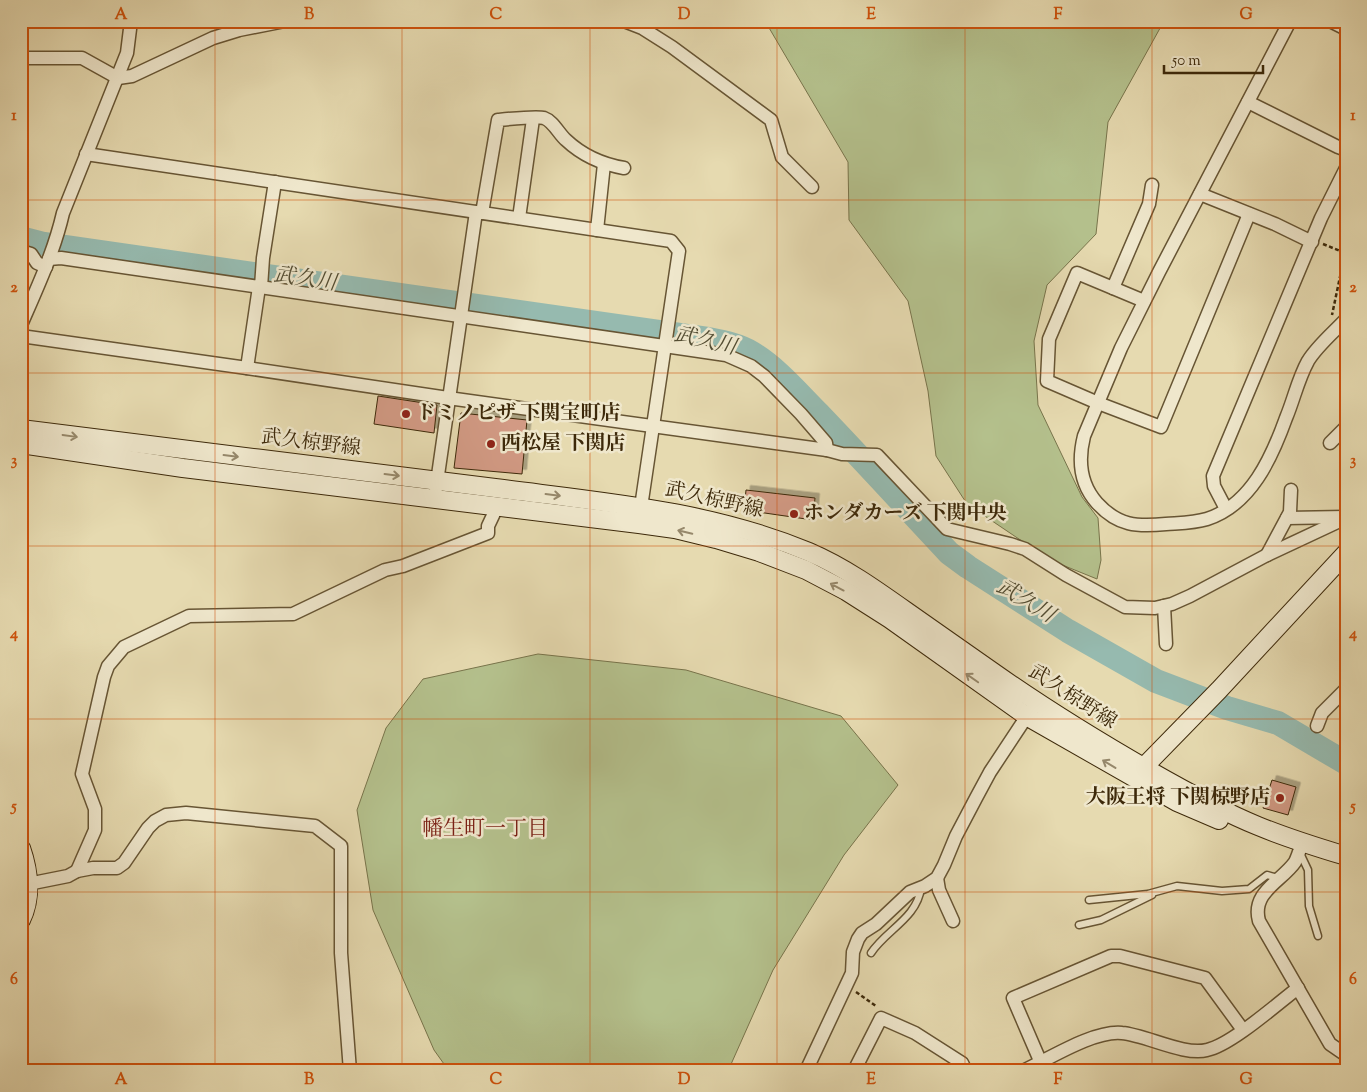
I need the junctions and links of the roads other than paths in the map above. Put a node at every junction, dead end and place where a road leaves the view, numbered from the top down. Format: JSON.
{"nodes":[{"id":1,"x":131,"y":21,"type":"edge"},
{"id":2,"x":285,"y":21,"type":"edge"},
{"id":3,"x":624,"y":21,"type":"edge"},
{"id":4,"x":1290,"y":21,"type":"edge"},
{"id":5,"x":1330,"y":21,"type":"edge"},
{"id":6,"x":649,"y":26,"type":"edge"},
{"id":7,"x":1346,"y":29,"type":"edge"},
{"id":8,"x":21,"y":58,"type":"edge"},
{"id":9,"x":118,"y":78,"type":"junction"},
{"id":10,"x":1248,"y":102,"type":"junction"},
{"id":11,"x":533,"y":119,"type":"junction"},
{"id":12,"x":1346,"y":150,"type":"edge"},
{"id":13,"x":86,"y":154,"type":"junction"},
{"id":14,"x":604,"y":164,"type":"junction"},
{"id":15,"x":624,"y":168,"type":"dead end"},
{"id":16,"x":1346,"y":168,"type":"edge"},
{"id":17,"x":274,"y":182,"type":"junction"},
{"id":18,"x":1152,"y":186,"type":"dead end"},
{"id":19,"x":812,"y":187,"type":"dead end"},
{"id":20,"x":1200,"y":194,"type":"junction"},
{"id":21,"x":479,"y":212,"type":"junction"},
{"id":22,"x":1249,"y":214,"type":"junction"},
{"id":23,"x":519,"y":218,"type":"junction"},
{"id":24,"x":597,"y":230,"type":"junction"},
{"id":25,"x":1312,"y":242,"type":"junction"},
{"id":26,"x":21,"y":251,"type":"edge"},
{"id":27,"x":49,"y":260,"type":"junction"},
{"id":28,"x":260,"y":286,"type":"junction"},
{"id":29,"x":1113,"y":288,"type":"junction"},
{"id":30,"x":1144,"y":301,"type":"junction"},
{"id":31,"x":461,"y":314,"type":"junction"},
{"id":32,"x":1346,"y":319,"type":"edge"},
{"id":33,"x":21,"y":325,"type":"edge"},
{"id":34,"x":21,"y":336,"type":"edge"},
{"id":35,"x":665,"y":343,"type":"junction"},
{"id":36,"x":247,"y":368,"type":"junction"},
{"id":37,"x":448,"y":398,"type":"junction"},
{"id":38,"x":1098,"y":403,"type":"junction"},
{"id":39,"x":653,"y":426,"type":"junction"},
{"id":40,"x":1346,"y":427,"type":"edge"},
{"id":41,"x":21,"y":429,"type":"edge"},
{"id":42,"x":1330,"y":443,"type":"dead end"},
{"id":43,"x":21,"y":444,"type":"edge"},
{"id":44,"x":827,"y":450,"type":"junction"},
{"id":45,"x":436,"y":480,"type":"junction"},
{"id":46,"x":1291,"y":490,"type":"dead end"},
{"id":47,"x":434,"y":498,"type":"junction"},
{"id":48,"x":496,"y":507,"type":"junction"},
{"id":49,"x":641,"y":507,"type":"junction"},
{"id":50,"x":1226,"y":509,"type":"junction"},
{"id":51,"x":1287,"y":518,"type":"junction"},
{"id":52,"x":1346,"y":518,"type":"edge"},
{"id":53,"x":1346,"y":553,"type":"edge"},
{"id":54,"x":1267,"y":555,"type":"junction"},
{"id":55,"x":1164,"y":606,"type":"junction"},
{"id":56,"x":1166,"y":644,"type":"dead end"},
{"id":57,"x":1346,"y":689,"type":"edge"},
{"id":58,"x":1032,"y":709,"type":"junction"},
{"id":59,"x":1317,"y":726,"type":"dead end"},
{"id":60,"x":1138,"y":772,"type":"junction"},
{"id":61,"x":21,"y":848,"type":"edge"},
{"id":62,"x":1301,"y":848,"type":"junction"},
{"id":63,"x":1346,"y":856,"type":"edge"},
{"id":64,"x":1346,"y":867,"type":"edge"},
{"id":65,"x":77,"y":871,"type":"junction"},
{"id":66,"x":937,"y":878,"type":"junction"},
{"id":67,"x":1278,"y":878,"type":"junction"},
{"id":68,"x":28,"y":884,"type":"junction"},
{"id":69,"x":921,"y":887,"type":"junction"},
{"id":70,"x":1158,"y":892,"type":"junction"},
{"id":71,"x":1089,"y":900,"type":"dead end"},
{"id":72,"x":21,"y":920,"type":"edge"},
{"id":73,"x":953,"y":921,"type":"dead end"},
{"id":74,"x":1079,"y":925,"type":"dead end"},
{"id":75,"x":1318,"y":936,"type":"dead end"},
{"id":76,"x":871,"y":953,"type":"dead end"},
{"id":77,"x":1298,"y":988,"type":"junction"},
{"id":78,"x":1243,"y":1030,"type":"junction"},
{"id":79,"x":1346,"y":1055,"type":"edge"},
{"id":80,"x":1041,"y":1063,"type":"junction"},
{"id":81,"x":350,"y":1071,"type":"edge"},
{"id":82,"x":806,"y":1071,"type":"edge"},
{"id":83,"x":854,"y":1071,"type":"edge"},
{"id":84,"x":966,"y":1071,"type":"edge"},
{"id":85,"x":1023,"y":1071,"type":"edge"}],
"edges":[{"from":1,"to":9,"type":"street"},
{"from":2,"to":9,"type":"street"},
{"from":3,"to":6,"type":"street"},
{"from":4,"to":10,"type":"street"},
{"from":5,"to":7,"type":"street"},
{"from":6,"to":19,"type":"street"},
{"from":8,"to":9,"type":"street"},
{"from":9,"to":13,"type":"street"},
{"from":10,"to":12,"type":"street"},
{"from":10,"to":20,"type":"street"},
{"from":11,"to":14,"type":"street"},
{"from":11,"to":21,"type":"street"},
{"from":11,"to":23,"type":"street"},
{"from":13,"to":17,"type":"street"},
{"from":13,"to":27,"type":"street"},
{"from":14,"to":15,"type":"street"},
{"from":14,"to":24,"type":"street"},
{"from":16,"to":25,"type":"street"},
{"from":17,"to":21,"type":"street"},
{"from":17,"to":28,"type":"street"},
{"from":18,"to":29,"type":"street"},
{"from":20,"to":22,"type":"street"},
{"from":20,"to":30,"type":"street"},
{"from":21,"to":23,"type":"street"},
{"from":21,"to":31,"type":"street"},
{"from":22,"to":25,"type":"street"},
{"from":22,"to":38,"type":"street"},
{"from":23,"to":24,"type":"street"},
{"from":24,"to":35,"type":"street"},
{"from":25,"to":50,"type":"street"},
{"from":26,"to":27,"type":"street"},
{"from":27,"to":28,"type":"street"},
{"from":27,"to":33,"type":"street"},
{"from":28,"to":31,"type":"street"},
{"from":28,"to":36,"type":"street"},
{"from":29,"to":30,"type":"street"},
{"from":29,"to":38,"type":"street"},
{"from":30,"to":38,"type":"street"},
{"from":31,"to":35,"type":"street"},
{"from":31,"to":37,"type":"street"},
{"from":32,"to":50,"type":"street"},
{"from":34,"to":36,"type":"street"},
{"from":35,"to":39,"type":"street"},
{"from":35,"to":44,"type":"street"},
{"from":36,"to":37,"type":"street"},
{"from":37,"to":39,"type":"street"},
{"from":37,"to":45,"type":"street"},
{"from":38,"to":50,"type":"street"},
{"from":39,"to":44,"type":"street"},
{"from":39,"to":49,"type":"street"},
{"from":40,"to":42,"type":"street"},
{"from":41,"to":45,"type":"main road","name":"武久椋野線","one_way":true},
{"from":43,"to":47,"type":"main road","name":"武久椋野線"},
{"from":44,"to":55,"type":"street"},
{"from":45,"to":47,"type":"street"},
{"from":45,"to":49,"type":"main road","name":"武久椋野線","one_way":true},
{"from":46,"to":51,"type":"street"},
{"from":47,"to":48,"type":"main road","name":"武久椋野線"},
{"from":58,"to":48,"type":"main road","name":"武久椋野線","one_way":true},
{"from":48,"to":65,"type":"street"},
{"from":49,"to":58,"type":"main road","name":"武久椋野線"},
{"from":51,"to":52,"type":"street"},
{"from":51,"to":54,"type":"street"},
{"from":52,"to":54,"type":"street"},
{"from":53,"to":60,"type":"main road"},
{"from":54,"to":55,"type":"street"},
{"from":55,"to":56,"type":"street"},
{"from":57,"to":59,"type":"street"},
{"from":58,"to":60,"type":"main road","name":"武久椋野線"},
{"from":58,"to":66,"type":"street"},
{"from":60,"to":62,"type":"main road","name":"武久椋野線"},
{"from":61,"to":68,"type":"main road"},
{"from":62,"to":63,"type":"main road","name":"武久椋野線"},
{"from":62,"to":64,"type":"main road","name":"武久椋野線"},
{"from":62,"to":67,"type":"street"},
{"from":62,"to":75,"type":"lane"},
{"from":65,"to":68,"type":"street"},
{"from":65,"to":81,"type":"street"},
{"from":66,"to":69,"type":"street"},
{"from":66,"to":73,"type":"street"},
{"from":67,"to":70,"type":"lane"},
{"from":67,"to":77,"type":"street"},
{"from":68,"to":72,"type":"main road"},
{"from":69,"to":76,"type":"lane"},
{"from":69,"to":82,"type":"street"},
{"from":70,"to":71,"type":"lane"},
{"from":70,"to":74,"type":"lane"},
{"from":77,"to":78,"type":"street"},
{"from":77,"to":79,"type":"street"},
{"from":78,"to":80,"type":"street"},
{"from":78,"to":80,"type":"street"},
{"from":80,"to":85,"type":"street"},
{"from":83,"to":84,"type":"street"}]}
